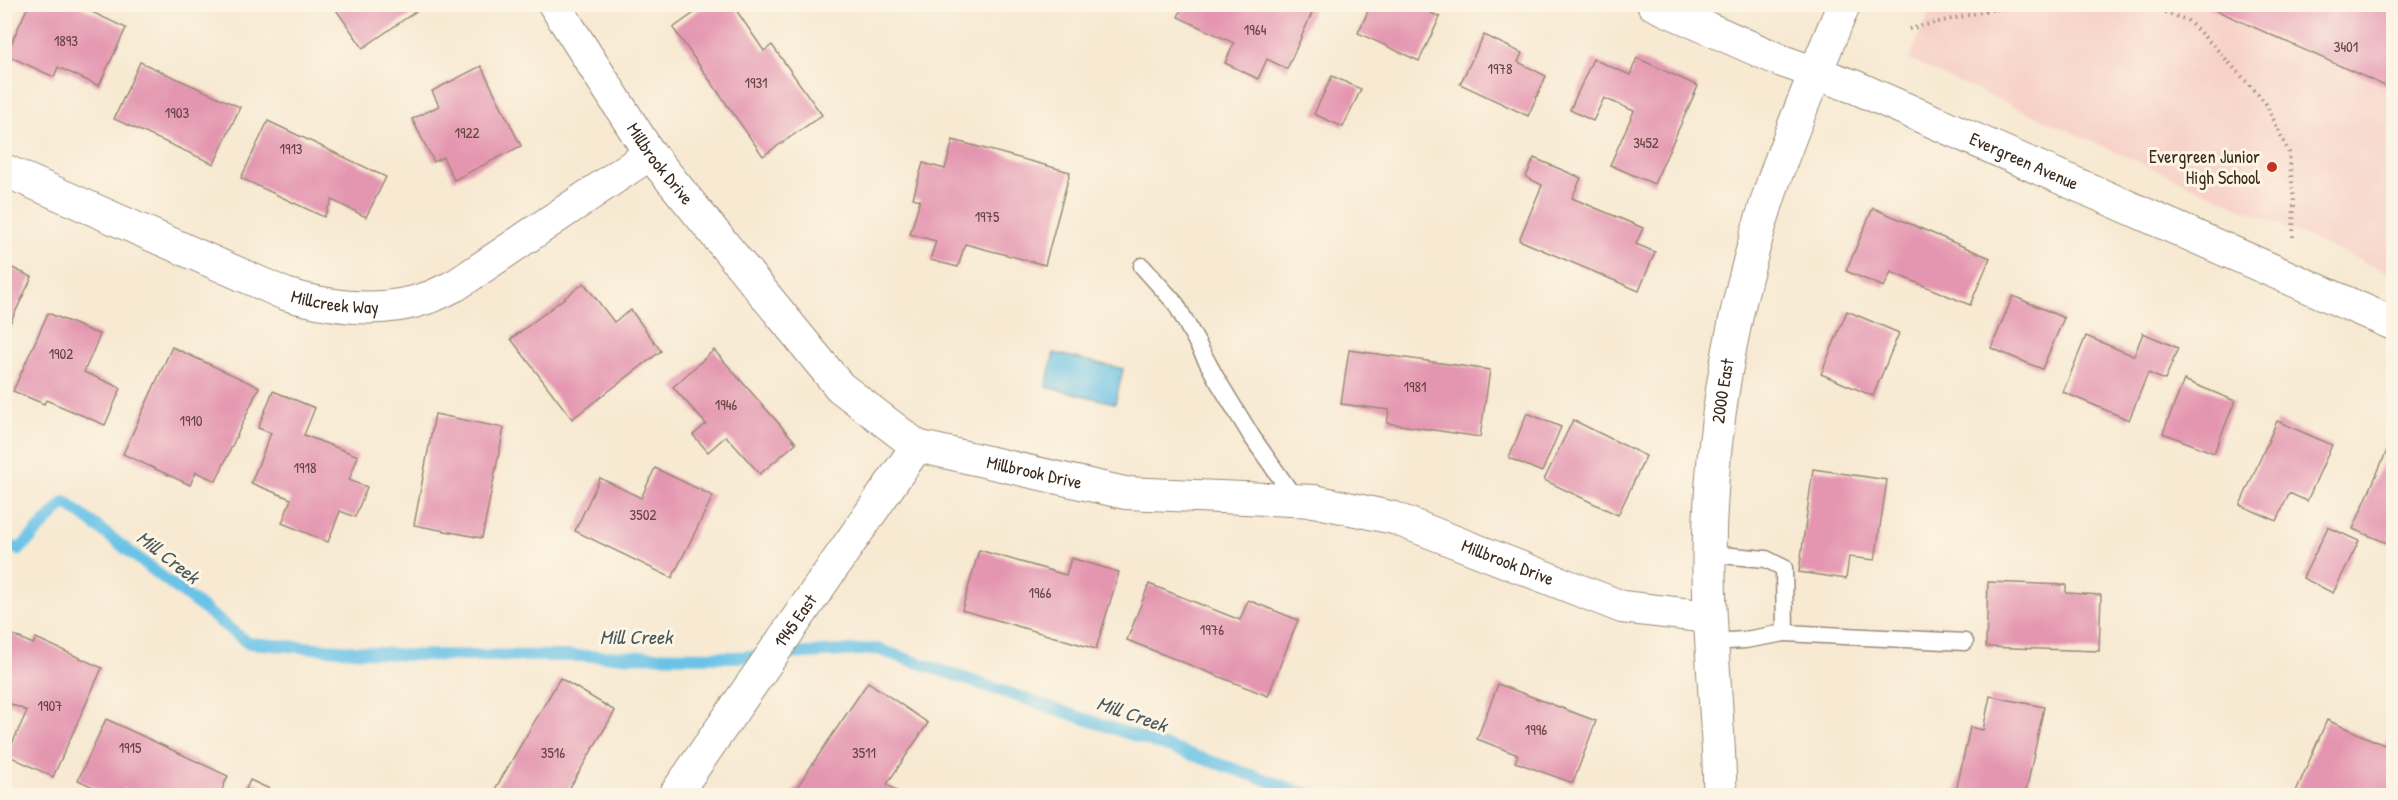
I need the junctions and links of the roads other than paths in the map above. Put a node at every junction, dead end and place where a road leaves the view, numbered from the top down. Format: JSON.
{"nodes":[{"id":1,"x":554,"y":4,"type":"edge"},
{"id":2,"x":1653,"y":4,"type":"edge"},
{"id":3,"x":1844,"y":4,"type":"edge"},
{"id":4,"x":1816,"y":73,"type":"junction"},
{"id":5,"x":650,"y":154,"type":"junction"},
{"id":6,"x":4,"y":170,"type":"edge"},
{"id":7,"x":1142,"y":266,"type":"dead end"},
{"id":8,"x":2394,"y":324,"type":"edge"},
{"id":9,"x":916,"y":446,"type":"junction"},
{"id":10,"x":1296,"y":500,"type":"junction"},
{"id":11,"x":1709,"y":554,"type":"junction"},
{"id":12,"x":1710,"y":629,"type":"junction"},
{"id":13,"x":1785,"y":633,"type":"junction"},
{"id":14,"x":1965,"y":642,"type":"dead end"},
{"id":15,"x":674,"y":795,"type":"edge"},
{"id":16,"x":1720,"y":795,"type":"edge"}],
"edges":[{"from":1,"to":5,"type":"street","name":"Millbrook Drive"},
{"from":2,"to":4,"type":"street","name":"Evergreen Avenue"},
{"from":3,"to":4,"type":"street","name":"2000 East"},
{"from":4,"to":8,"type":"street","name":"Evergreen Avenue"},
{"from":4,"to":11,"type":"street","name":"2000 East"},
{"from":5,"to":6,"type":"street","name":"Millcreek Way"},
{"from":5,"to":9,"type":"street","name":"Millbrook Drive"},
{"from":7,"to":10,"type":"lane"},
{"from":9,"to":10,"type":"street","name":"Millbrook Drive"},
{"from":9,"to":15,"type":"street","name":"1945 East"},
{"from":10,"to":12,"type":"street","name":"Millbrook Drive"},
{"from":11,"to":12,"type":"street","name":"2000 East"},
{"from":11,"to":13,"type":"lane"},
{"from":12,"to":13,"type":"lane"},
{"from":12,"to":16,"type":"street","name":"2000 East"},
{"from":13,"to":14,"type":"lane"}]}
